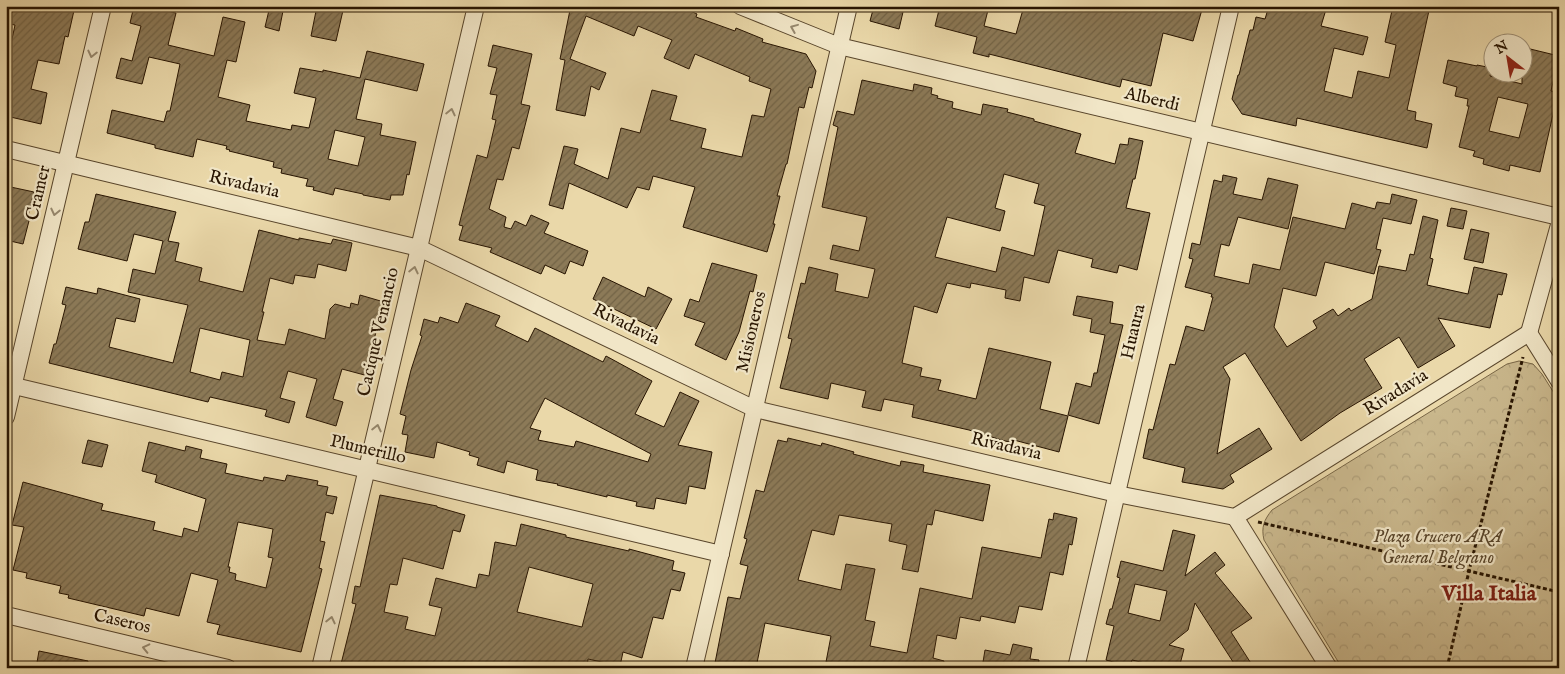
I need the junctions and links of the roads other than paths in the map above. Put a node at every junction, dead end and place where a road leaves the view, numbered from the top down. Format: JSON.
{"nodes":[{"id":1,"x":103,"y":6,"type":"edge"},
{"id":2,"x":476,"y":6,"type":"edge"},
{"id":3,"x":740,"y":6,"type":"edge"},
{"id":4,"x":849,"y":6,"type":"edge"},
{"id":5,"x":1231,"y":6,"type":"edge"},
{"id":6,"x":839,"y":46,"type":"junction"},
{"id":7,"x":1201,"y":132,"type":"junction"},
{"id":8,"x":6,"y":149,"type":"edge"},
{"id":9,"x":66,"y":163,"type":"junction"},
{"id":10,"x":1559,"y":217,"type":"edge"},
{"id":11,"x":1559,"y":225,"type":"edge"},
{"id":12,"x":419,"y":248,"type":"junction"},
{"id":13,"x":1529,"y":333,"type":"junction"},
{"id":14,"x":1559,"y":381,"type":"edge"},
{"id":15,"x":10,"y":385,"type":"edge"},
{"id":16,"x":755,"y":409,"type":"junction"},
{"id":17,"x":6,"y":417,"type":"edge"},
{"id":18,"x":367,"y":470,"type":"junction"},
{"id":19,"x":1117,"y":494,"type":"junction"},
{"id":20,"x":1236,"y":517,"type":"junction"},
{"id":21,"x":721,"y":554,"type":"junction"},
{"id":22,"x":6,"y":615,"type":"edge"},
{"id":23,"x":228,"y":668,"type":"edge"},
{"id":24,"x":320,"y":668,"type":"edge"},
{"id":25,"x":694,"y":668,"type":"edge"},
{"id":26,"x":1076,"y":668,"type":"edge"},
{"id":27,"x":1329,"y":668,"type":"edge"}],
"edges":[{"from":1,"to":9,"type":"street","name":"Cramer","one_way":true},
{"from":12,"to":2,"type":"street","name":"Cacique Venancio","one_way":true},
{"from":6,"to":3,"type":"street","name":"Alberdi","one_way":true},
{"from":4,"to":6,"type":"street","name":"Misioneros"},
{"from":5,"to":7,"type":"street","name":"Huaura"},
{"from":6,"to":7,"type":"street","name":"Alberdi"},
{"from":6,"to":16,"type":"street","name":"Misioneros"},
{"from":7,"to":10,"type":"street","name":"Alberdi"},
{"from":7,"to":19,"type":"street","name":"Huaura"},
{"from":8,"to":9,"type":"street","name":"Rivadavia"},
{"from":9,"to":12,"type":"street","name":"Rivadavia"},
{"from":9,"to":15,"type":"street","name":"Cramer","one_way":true},
{"from":11,"to":13,"type":"street"},
{"from":12,"to":16,"type":"street","name":"Rivadavia"},
{"from":18,"to":12,"type":"street","name":"Cacique Venancio","one_way":true},
{"from":13,"to":14,"type":"street"},
{"from":13,"to":20,"type":"street","name":"Rivadavia"},
{"from":15,"to":17,"type":"street","name":"Cramer"},
{"from":15,"to":18,"type":"street","name":"Plumerillo"},
{"from":16,"to":19,"type":"street","name":"Rivadavia"},
{"from":16,"to":21,"type":"street","name":"Misioneros"},
{"from":18,"to":21,"type":"street","name":"Plumerillo"},
{"from":24,"to":18,"type":"street","name":"Cacique Venancio","one_way":true},
{"from":19,"to":20,"type":"street","name":"Rivadavia"},
{"from":19,"to":26,"type":"street","name":"Huaura"},
{"from":20,"to":27,"type":"street"},
{"from":21,"to":25,"type":"street","name":"Misioneros"},
{"from":23,"to":22,"type":"street","name":"Caseros","one_way":true}]}
